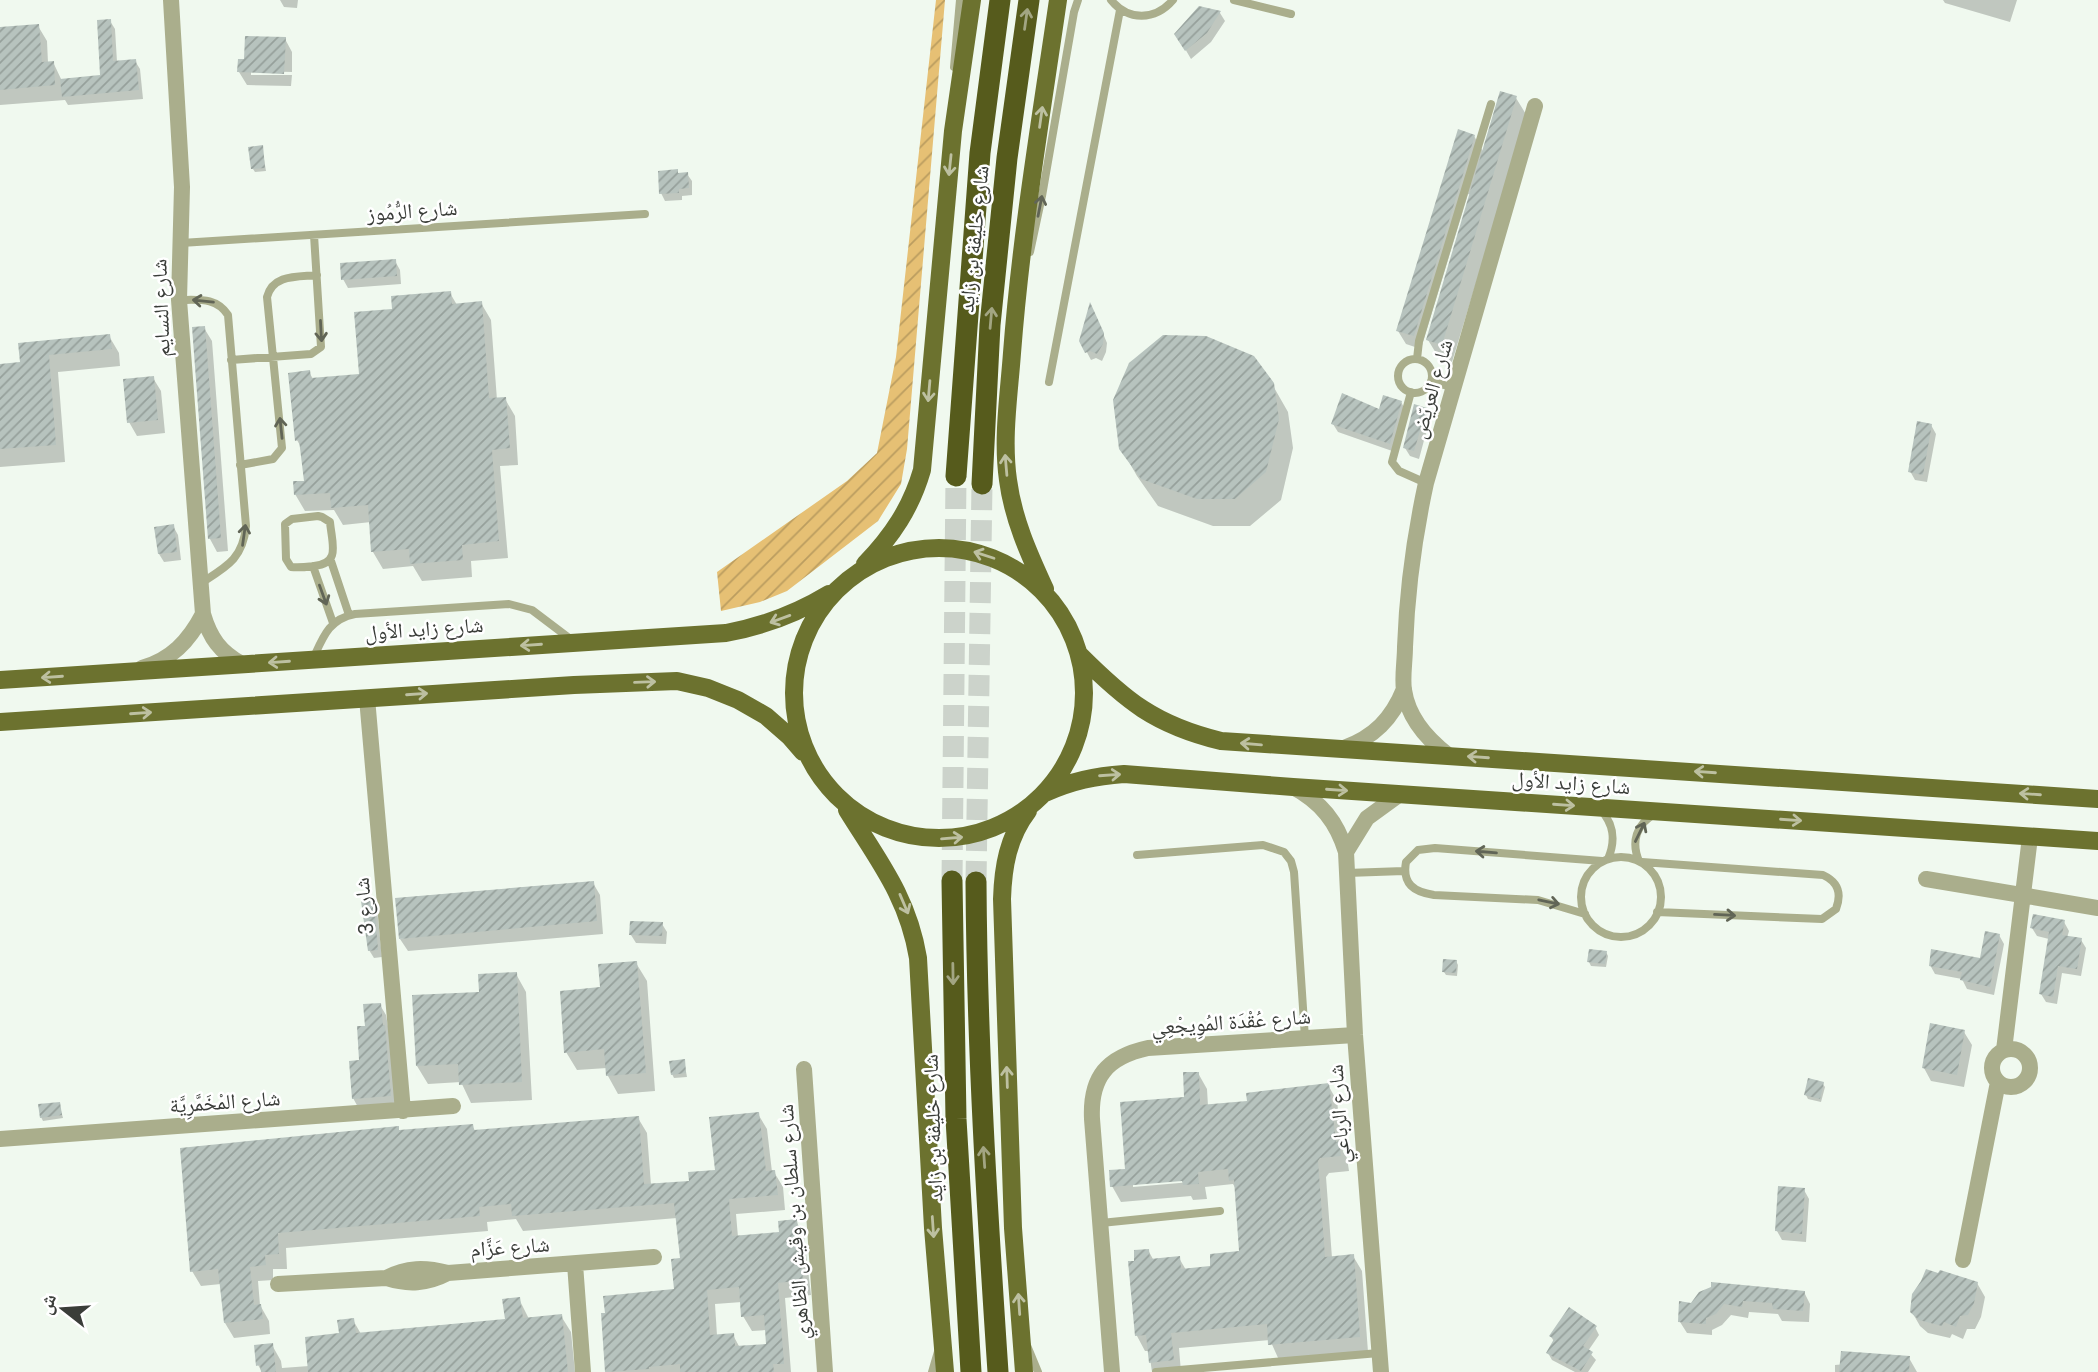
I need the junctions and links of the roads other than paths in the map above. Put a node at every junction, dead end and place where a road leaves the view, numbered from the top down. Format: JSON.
{"nodes":[{"id":1,"x":171,"y":0,"type":"edge"},
{"id":2,"x":960,"y":0,"type":"edge"},
{"id":3,"x":972,"y":0,"type":"edge"},
{"id":4,"x":1000,"y":0,"type":"edge"},
{"id":5,"x":1029,"y":0,"type":"edge"},
{"id":6,"x":1058,"y":0,"type":"edge"},
{"id":7,"x":1078,"y":0,"type":"edge"},
{"id":8,"x":1111,"y":0,"type":"edge"},
{"id":9,"x":1173,"y":0,"type":"edge"},
{"id":10,"x":1234,"y":0,"type":"edge"},
{"id":11,"x":1120,"y":10,"type":"junction"},
{"id":12,"x":1291,"y":14,"type":"dead end"},
{"id":13,"x":1490,"y":104,"type":"dead end"},
{"id":14,"x":1535,"y":106,"type":"dead end"},
{"id":15,"x":953,"y":131,"type":"junction"},
{"id":16,"x":645,"y":214,"type":"dead end"},
{"id":17,"x":314,"y":235,"type":"junction"},
{"id":18,"x":181,"y":243,"type":"junction"},
{"id":19,"x":317,"y":275,"type":"junction"},
{"id":20,"x":1016,"y":295,"type":"junction"},
{"id":21,"x":179,"y":300,"type":"junction"},
{"id":22,"x":274,"y":357,"type":"junction"},
{"id":23,"x":1417,"y":359,"type":"junction"},
{"id":24,"x":231,"y":360,"type":"junction"},
{"id":25,"x":1431,"y":381,"type":"junction"},
{"id":26,"x":1049,"y":382,"type":"dead end"},
{"id":27,"x":1454,"y":388,"type":"junction"},
{"id":28,"x":1410,"y":392,"type":"junction"},
{"id":29,"x":240,"y":465,"type":"junction"},
{"id":30,"x":956,"y":476,"type":"tunnel mouth"},
{"id":31,"x":1426,"y":483,"type":"junction"},
{"id":32,"x":982,"y":484,"type":"tunnel mouth"},
{"id":33,"x":331,"y":561,"type":"junction"},
{"id":34,"x":313,"y":566,"type":"junction"},
{"id":35,"x":846,"y":582,"type":"junction"},
{"id":36,"x":201,"y":583,"type":"junction"},
{"id":37,"x":1050,"y":599,"type":"junction"},
{"id":38,"x":203,"y":614,"type":"junction"},
{"id":39,"x":349,"y":615,"type":"junction"},
{"id":40,"x":333,"y":623,"type":"junction"},
{"id":41,"x":575,"y":642,"type":"junction"},
{"id":42,"x":1079,"y":653,"type":"junction"},
{"id":43,"x":313,"y":659,"type":"junction"},
{"id":44,"x":242,"y":664,"type":"junction"},
{"id":45,"x":133,"y":671,"type":"junction"},
{"id":46,"x":0,"y":680,"type":"edge"},
{"id":47,"x":1404,"y":689,"type":"junction"},
{"id":48,"x":367,"y":698,"type":"junction"},
{"id":49,"x":0,"y":722,"type":"edge"},
{"id":50,"x":1344,"y":748,"type":"junction"},
{"id":51,"x":1448,"y":755,"type":"junction"},
{"id":52,"x":811,"y":761,"type":"junction"},
{"id":53,"x":1293,"y":787,"type":"junction"},
{"id":54,"x":1400,"y":794,"type":"junction"},
{"id":55,"x":1040,"y":798,"type":"junction"},
{"id":56,"x":2098,"y":799,"type":"edge"},
{"id":57,"x":844,"y":804,"type":"junction"},
{"id":58,"x":1597,"y":807,"type":"junction"},
{"id":59,"x":1662,"y":811,"type":"junction"},
{"id":60,"x":2030,"y":837,"type":"junction"},
{"id":61,"x":2098,"y":841,"type":"edge"},
{"id":62,"x":1346,"y":852,"type":"junction"},
{"id":63,"x":1137,"y":855,"type":"dead end"},
{"id":64,"x":1605,"y":860,"type":"junction"},
{"id":65,"x":1640,"y":862,"type":"junction"},
{"id":66,"x":1404,"y":871,"type":"junction"},
{"id":67,"x":1347,"y":873,"type":"junction"},
{"id":68,"x":1926,"y":879,"type":"dead end"},
{"id":69,"x":952,"y":881,"type":"tunnel mouth"},
{"id":70,"x":976,"y":881,"type":"tunnel mouth"},
{"id":71,"x":2023,"y":895,"type":"junction"},
{"id":72,"x":2098,"y":908,"type":"edge"},
{"id":73,"x":1657,"y":912,"type":"junction"},
{"id":74,"x":1584,"y":914,"type":"junction"},
{"id":75,"x":1355,"y":1035,"type":"junction"},
{"id":76,"x":1305,"y":1038,"type":"junction"},
{"id":77,"x":2004,"y":1050,"type":"junction"},
{"id":78,"x":804,"y":1069,"type":"dead end"},
{"id":79,"x":1998,"y":1082,"type":"junction"},
{"id":80,"x":453,"y":1106,"type":"dead end"},
{"id":81,"x":403,"y":1111,"type":"junction"},
{"id":82,"x":0,"y":1139,"type":"edge"},
{"id":83,"x":1220,"y":1211,"type":"dead end"},
{"id":84,"x":1101,"y":1223,"type":"junction"},
{"id":85,"x":654,"y":1257,"type":"dead end"},
{"id":86,"x":1963,"y":1260,"type":"dead end"},
{"id":87,"x":575,"y":1264,"type":"junction"},
{"id":88,"x":278,"y":1284,"type":"dead end"},
{"id":89,"x":1022,"y":1335,"type":"junction"},
{"id":90,"x":943,"y":1339,"type":"junction"},
{"id":91,"x":1379,"y":1353,"type":"junction"},
{"id":92,"x":583,"y":1372,"type":"edge"},
{"id":93,"x":825,"y":1372,"type":"edge"},
{"id":94,"x":932,"y":1372,"type":"edge"},
{"id":95,"x":945,"y":1372,"type":"edge"},
{"id":96,"x":971,"y":1372,"type":"edge"},
{"id":97,"x":998,"y":1372,"type":"edge"},
{"id":98,"x":1024,"y":1372,"type":"edge"},
{"id":99,"x":1038,"y":1372,"type":"edge"},
{"id":100,"x":1112,"y":1372,"type":"edge"},
{"id":101,"x":1156,"y":1372,"type":"edge"},
{"id":102,"x":1381,"y":1372,"type":"edge"}],
"edges":[{"from":1,"to":18,"type":"street","name":"شارع النسايم"},
{"from":2,"to":15,"type":"lane"},
{"from":3,"to":15,"type":"main road"},
{"from":4,"to":30,"type":"highway","name":"شارع خليفة بن زايد"},
{"from":32,"to":5,"type":"highway","name":"شارع خليفة بن زايد","one_way":true},
{"from":20,"to":6,"type":"main road","one_way":true},
{"from":20,"to":7,"type":"lane","one_way":true},
{"from":8,"to":11,"type":"lane"},
{"from":9,"to":11,"type":"lane"},
{"from":10,"to":12,"type":"lane"},
{"from":11,"to":26,"type":"lane"},
{"from":13,"to":23,"type":"lane"},
{"from":14,"to":27,"type":"street","name":"شارع العريّض"},
{"from":15,"to":35,"type":"main road","one_way":true},
{"from":16,"to":17,"type":"lane","name":"شارع الرُّمُوز"},
{"from":17,"to":18,"type":"lane","name":"شارع الرُّمُوز"},
{"from":17,"to":19,"type":"lane"},
{"from":18,"to":21,"type":"street","name":"شارع النسايم"},
{"from":19,"to":22,"type":"lane"},
{"from":19,"to":22,"type":"lane","one_way":true},
{"from":37,"to":20,"type":"main road","one_way":true},
{"from":24,"to":21,"type":"lane","one_way":true},
{"from":21,"to":36,"type":"street","name":"شارع النسايم"},
{"from":22,"to":24,"type":"lane"},
{"from":29,"to":22,"type":"lane","one_way":true},
{"from":23,"to":25,"type":"lane"},
{"from":23,"to":28,"type":"lane"},
{"from":24,"to":29,"type":"lane"},
{"from":25,"to":27,"type":"lane"},
{"from":25,"to":28,"type":"lane"},
{"from":27,"to":31,"type":"street","name":"شارع العريّض"},
{"from":28,"to":31,"type":"lane"},
{"from":36,"to":29,"type":"lane","one_way":true},
{"from":31,"to":47,"type":"street","name":"شارع العريّض"},
{"from":33,"to":34,"type":"lane"},
{"from":33,"to":34,"type":"lane"},
{"from":33,"to":39,"type":"lane"},
{"from":34,"to":40,"type":"lane","one_way":true},
{"from":37,"to":35,"type":"main road","name":"شارع زايد الأول","one_way":true},
{"from":35,"to":41,"type":"main road","name":"شارع زايد الأول","one_way":true},
{"from":35,"to":52,"type":"main road"},
{"from":36,"to":38,"type":"street","name":"شارع النسايم"},
{"from":37,"to":42,"type":"main road"},
{"from":38,"to":44,"type":"street","name":"شارع النسايم"},
{"from":38,"to":45,"type":"street"},
{"from":39,"to":40,"type":"lane"},
{"from":39,"to":41,"type":"lane"},
{"from":40,"to":43,"type":"lane"},
{"from":41,"to":43,"type":"main road","name":"شارع زايد الأول","one_way":true},
{"from":50,"to":42,"type":"main road","name":"شارع زايد الأول","one_way":true},
{"from":42,"to":55,"type":"main road"},
{"from":43,"to":44,"type":"main road","name":"شارع زايد الأول","one_way":true},
{"from":44,"to":45,"type":"main road","name":"شارع زايد الأول"},
{"from":45,"to":46,"type":"main road","name":"شارع زايد الأول","one_way":true},
{"from":47,"to":50,"type":"street","name":"شارع العريّض"},
{"from":47,"to":51,"type":"street","name":"شارع العريّض"},
{"from":49,"to":48,"type":"main road","one_way":true},
{"from":48,"to":52,"type":"main road","one_way":true},
{"from":48,"to":81,"type":"street","name":"شارع 3"},
{"from":50,"to":51,"type":"main road","name":"شارع زايد الأول"},
{"from":56,"to":51,"type":"main road","name":"شارع زايد الأول","one_way":true},
{"from":52,"to":57,"type":"main road"},
{"from":53,"to":54,"type":"main road","name":"شارع زايد الأول","one_way":true},
{"from":55,"to":53,"type":"main road","name":"شارع زايد الأول","one_way":true},
{"from":53,"to":62,"type":"street","name":"شارع الرباعي"},
{"from":54,"to":58,"type":"main road","name":"شارع زايد الأول","one_way":true},
{"from":54,"to":62,"type":"street"},
{"from":57,"to":55,"type":"main road","one_way":true},
{"from":89,"to":55,"type":"main road","one_way":true},
{"from":57,"to":90,"type":"main road","one_way":true},
{"from":58,"to":59,"type":"main road","name":"شارع زايد الأول"},
{"from":58,"to":64,"type":"lane"},
{"from":59,"to":60,"type":"main road","name":"شارع زايد الأول","one_way":true},
{"from":65,"to":59,"type":"lane","one_way":true},
{"from":60,"to":61,"type":"main road","name":"شارع زايد الأول"},
{"from":60,"to":71,"type":"street"},
{"from":62,"to":67,"type":"street","name":"شارع الرباعي"},
{"from":63,"to":76,"type":"lane"},
{"from":64,"to":65,"type":"lane"},
{"from":64,"to":66,"type":"lane","one_way":true},
{"from":64,"to":74,"type":"lane"},
{"from":65,"to":73,"type":"lane"},
{"from":73,"to":65,"type":"lane","one_way":true},
{"from":66,"to":67,"type":"lane"},
{"from":66,"to":74,"type":"lane","one_way":true},
{"from":67,"to":75,"type":"street","name":"شارع الرباعي"},
{"from":68,"to":71,"type":"street"},
{"from":69,"to":96,"type":"highway","name":"شارع خليفة بن زايد","one_way":true},
{"from":97,"to":70,"type":"highway","one_way":true},
{"from":71,"to":72,"type":"street"},
{"from":71,"to":77,"type":"street"},
{"from":73,"to":74,"type":"lane"},
{"from":75,"to":76,"type":"street","name":"شارع عُقْدَة المُوِيجْعِي"},
{"from":75,"to":91,"type":"street","name":"شارع الرباعي"},
{"from":76,"to":84,"type":"street","name":"شارع عُقْدَة المُوِيجْعِي"},
{"from":77,"to":79,"type":"street"},
{"from":77,"to":79,"type":"street"},
{"from":78,"to":93,"type":"street","name":"شارع سلطان بن وقيش الظاهري"},
{"from":79,"to":86,"type":"street"},
{"from":80,"to":81,"type":"street","name":"شارع المْخَمَّرِيَّة"},
{"from":81,"to":82,"type":"street","name":"شارع المْخَمَّرِيَّة"},
{"from":83,"to":84,"type":"lane"},
{"from":84,"to":100,"type":"street","name":"شارع عُقْدَة المُوِيجْعِي"},
{"from":85,"to":87,"type":"street","name":"شارع عَزَّام"},
{"from":87,"to":88,"type":"street","name":"شارع عَزَّام"},
{"from":87,"to":92,"type":"street","name":"شارع عَزَّام"},
{"from":89,"to":98,"type":"main road"},
{"from":89,"to":99,"type":"lane"},
{"from":90,"to":94,"type":"lane"},
{"from":90,"to":95,"type":"main road"},
{"from":91,"to":101,"type":"lane"},
{"from":91,"to":102,"type":"street","name":"شارع الرباعي"}]}
